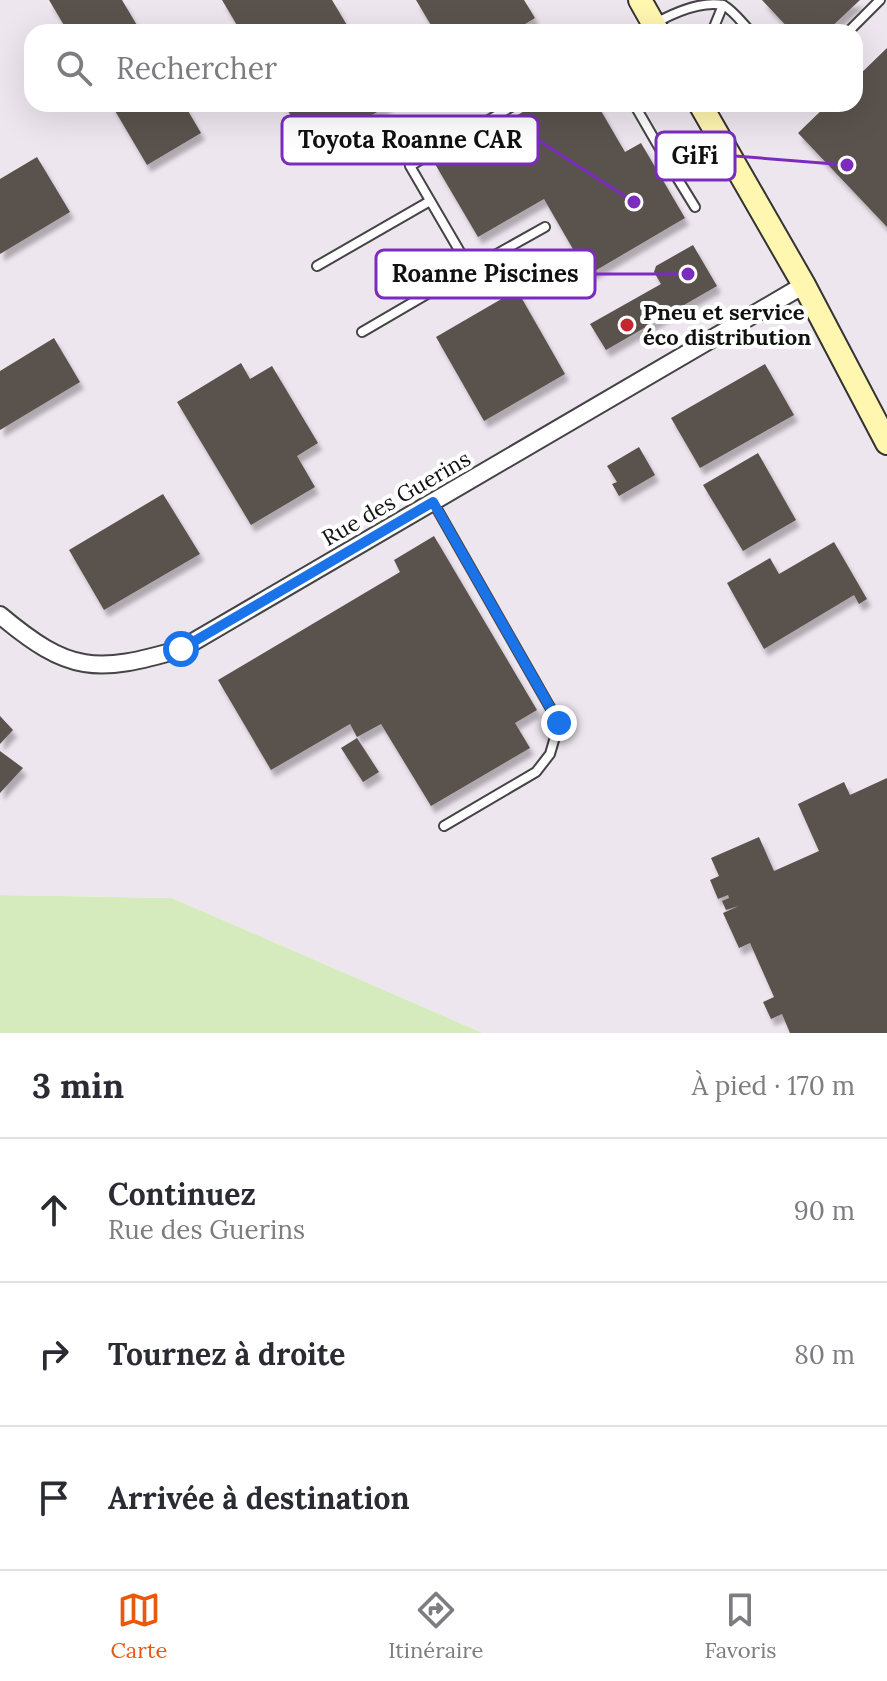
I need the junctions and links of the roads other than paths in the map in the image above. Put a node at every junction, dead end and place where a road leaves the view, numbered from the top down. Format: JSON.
{"nodes":[{"id":1,"x":640,"y":0,"type":"edge"},
{"id":2,"x":880,"y":0,"type":"edge"},
{"id":3,"x":723,"y":5,"type":"junction"},
{"id":4,"x":649,"y":24,"type":"edge"},
{"id":5,"x":659,"y":24,"type":"edge"},
{"id":6,"x":715,"y":24,"type":"edge"},
{"id":7,"x":743,"y":24,"type":"edge"},
{"id":8,"x":856,"y":24,"type":"edge"},
{"id":9,"x":502,"y":112,"type":"edge"},
{"id":10,"x":639,"y":112,"type":"edge"},
{"id":11,"x":704,"y":112,"type":"edge"},
{"id":12,"x":720,"y":140,"type":"junction"},
{"id":13,"x":671,"y":168,"type":"junction"},
{"id":14,"x":430,"y":201,"type":"junction"},
{"id":15,"x":695,"y":207,"type":"dead end"},
{"id":16,"x":545,"y":227,"type":"dead end"},
{"id":17,"x":317,"y":266,"type":"dead end"},
{"id":18,"x":470,"y":269,"type":"junction"},
{"id":19,"x":804,"y":285,"type":"junction"},
{"id":20,"x":362,"y":332,"type":"dead end"},
{"id":21,"x":887,"y":443,"type":"edge"},
{"id":22,"x":433,"y":502,"type":"junction"},
{"id":23,"x":0,"y":615,"type":"edge"},
{"id":24,"x":444,"y":826,"type":"dead end"}],
"edges":[{"from":1,"to":4,"type":"street"},
{"from":2,"to":8,"type":"lane"},
{"from":3,"to":5,"type":"lane"},
{"from":3,"to":6,"type":"lane"},
{"from":3,"to":7,"type":"lane"},
{"from":9,"to":14,"type":"lane"},
{"from":10,"to":13,"type":"lane"},
{"from":11,"to":12,"type":"street"},
{"from":12,"to":13,"type":"lane"},
{"from":12,"to":19,"type":"street"},
{"from":13,"to":15,"type":"lane"},
{"from":14,"to":17,"type":"lane"},
{"from":14,"to":18,"type":"lane"},
{"from":16,"to":18,"type":"lane"},
{"from":18,"to":20,"type":"lane"},
{"from":19,"to":21,"type":"street"},
{"from":19,"to":22,"type":"street","name":"Rue des Guerins"},
{"from":22,"to":23,"type":"street","name":"Rue des Guerins"},
{"from":22,"to":24,"type":"lane"}]}
